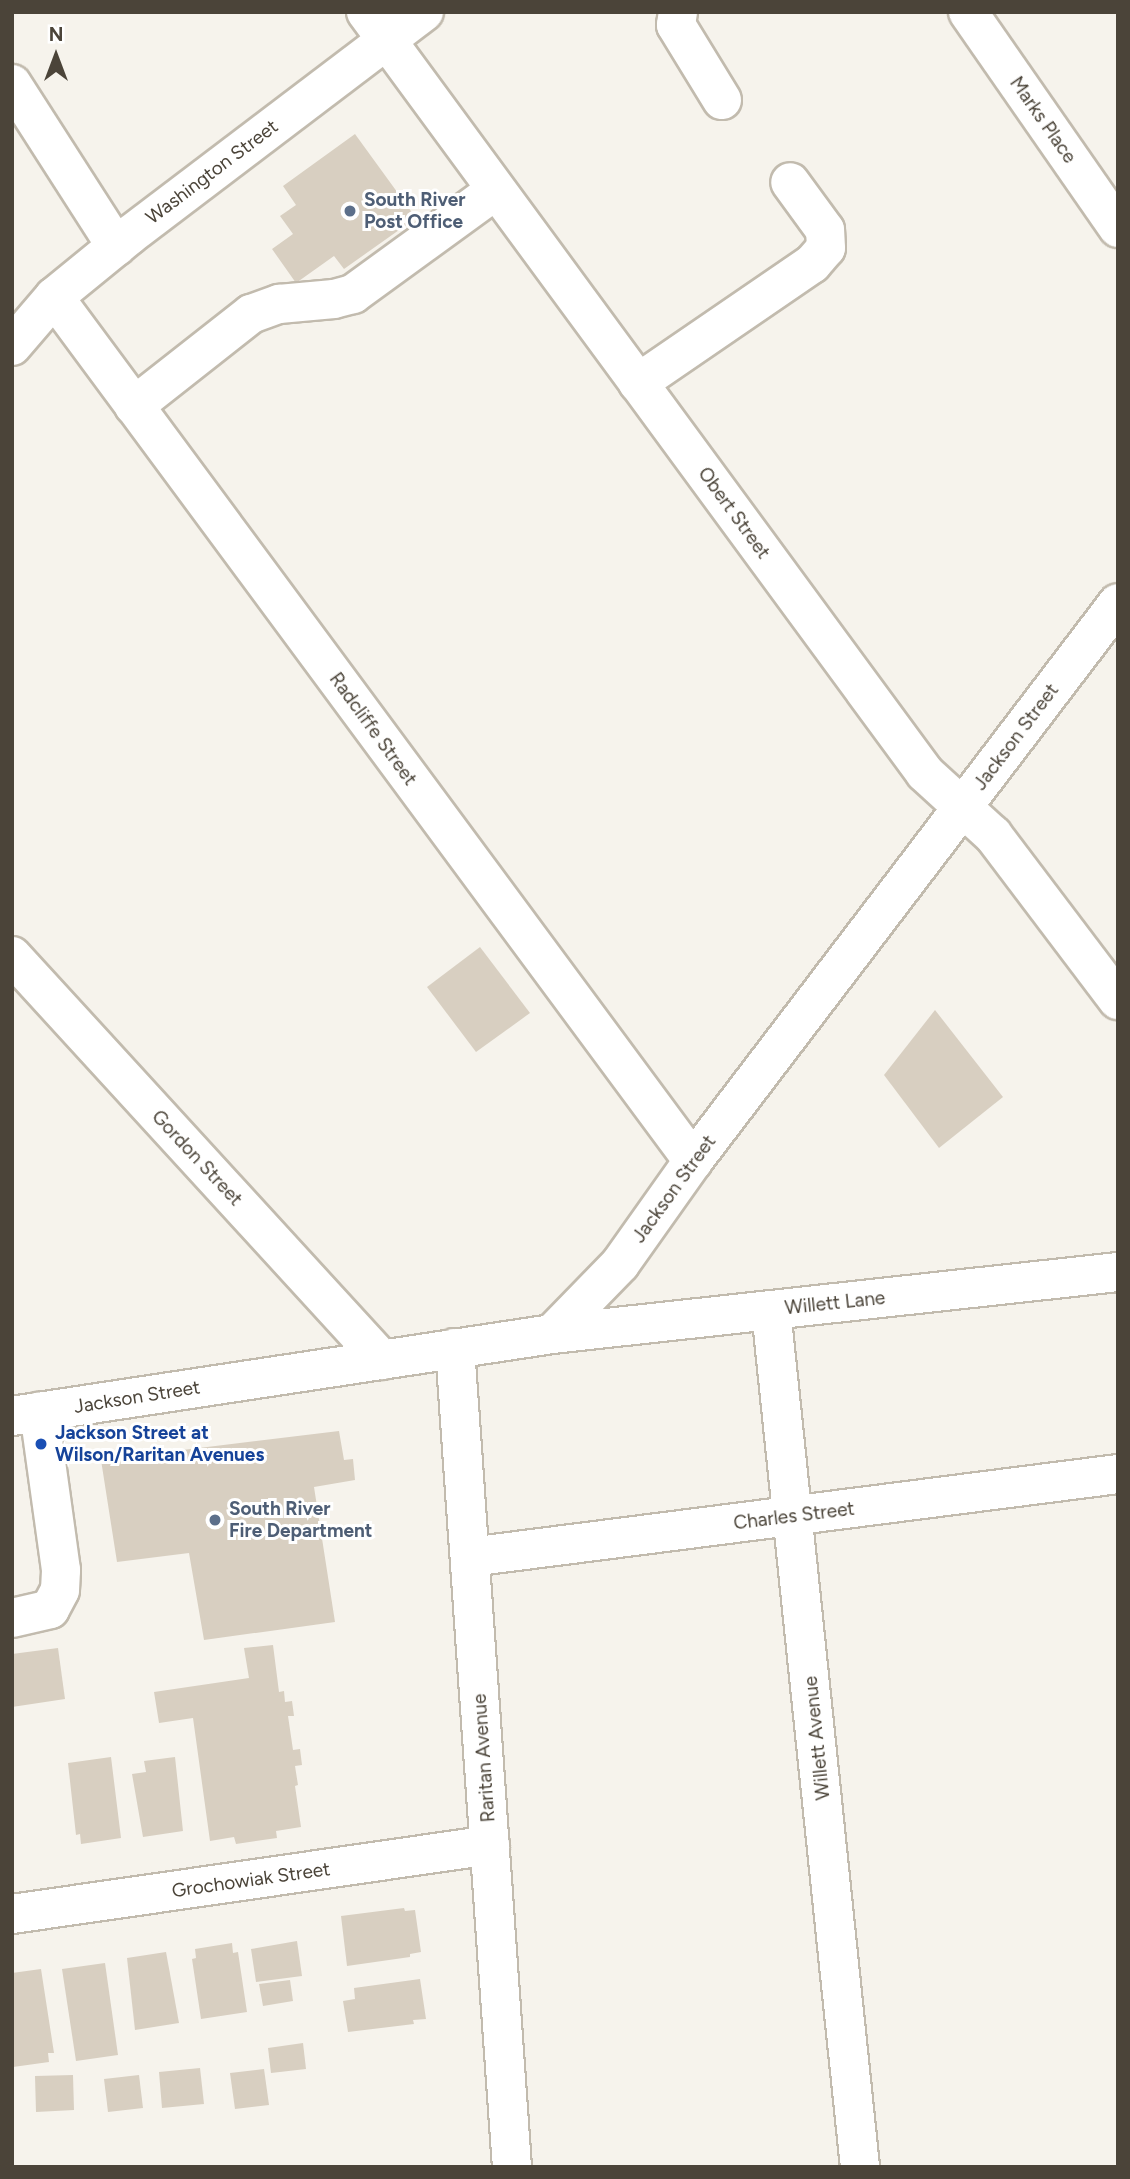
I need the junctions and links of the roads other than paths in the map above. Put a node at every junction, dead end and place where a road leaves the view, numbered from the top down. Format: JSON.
{"nodes":[{"id":1,"x":424,"y":12,"type":"edge"},
{"id":2,"x":678,"y":12,"type":"edge"},
{"id":3,"x":968,"y":12,"type":"edge"},
{"id":4,"x":376,"y":26,"type":"edge"},
{"id":5,"x":12,"y":84,"type":"edge"},
{"id":6,"x":722,"y":100,"type":"dead end"},
{"id":7,"x":790,"y":182,"type":"dead end"},
{"id":8,"x":495,"y":191,"type":"junction"},
{"id":9,"x":1118,"y":229,"type":"edge"},
{"id":10,"x":116,"y":246,"type":"junction"},
{"id":11,"x":54,"y":297,"type":"junction"},
{"id":12,"x":12,"y":346,"type":"edge"},
{"id":13,"x":638,"y":383,"type":"junction"},
{"id":14,"x":135,"y":406,"type":"junction"},
{"id":15,"x":1118,"y":603,"type":"edge"},
{"id":16,"x":963,"y":807,"type":"junction"},
{"id":17,"x":12,"y":956,"type":"edge"},
{"id":18,"x":1118,"y":1000,"type":"edge"},
{"id":19,"x":693,"y":1161,"type":"junction"},
{"id":20,"x":1118,"y":1272,"type":"edge"},
{"id":21,"x":771,"y":1310,"type":"junction"},
{"id":22,"x":552,"y":1334,"type":"junction"},
{"id":23,"x":455,"y":1348,"type":"junction"},
{"id":24,"x":382,"y":1360,"type":"junction"},
{"id":25,"x":26,"y":1414,"type":"edge"},
{"id":26,"x":1118,"y":1474,"type":"edge"},
{"id":27,"x":795,"y":1516,"type":"junction"},
{"id":28,"x":470,"y":1558,"type":"junction"},
{"id":29,"x":12,"y":1618,"type":"edge"},
{"id":30,"x":490,"y":1845,"type":"junction"},
{"id":31,"x":12,"y":1914,"type":"edge"},
{"id":32,"x":512,"y":2167,"type":"edge"},
{"id":33,"x":860,"y":2167,"type":"edge"}],
"edges":[{"from":1,"to":4,"type":"street","name":"Washington Street"},
{"from":2,"to":6,"type":"street"},
{"from":3,"to":9,"type":"street","name":"Marks Place"},
{"from":4,"to":8,"type":"street","name":"Obert Street"},
{"from":4,"to":10,"type":"street","name":"Washington Street"},
{"from":5,"to":10,"type":"street"},
{"from":7,"to":13,"type":"street"},
{"from":8,"to":13,"type":"street","name":"Obert Street"},
{"from":8,"to":14,"type":"street"},
{"from":10,"to":11,"type":"street","name":"Washington Street"},
{"from":11,"to":12,"type":"street","name":"Washington Street"},
{"from":11,"to":14,"type":"street","name":"Radcliffe Street"},
{"from":13,"to":16,"type":"street","name":"Obert Street"},
{"from":14,"to":19,"type":"street","name":"Radcliffe Street"},
{"from":15,"to":16,"type":"street","name":"Jackson Street"},
{"from":16,"to":18,"type":"street","name":"Obert Street"},
{"from":16,"to":19,"type":"street","name":"Jackson Street"},
{"from":17,"to":24,"type":"street","name":"Gordon Street"},
{"from":19,"to":22,"type":"street","name":"Jackson Street"},
{"from":20,"to":21,"type":"street","name":"Willett Lane"},
{"from":21,"to":22,"type":"street","name":"Willett Lane"},
{"from":21,"to":27,"type":"street","name":"Willett Avenue"},
{"from":22,"to":23,"type":"street","name":"Jackson Street"},
{"from":23,"to":24,"type":"street","name":"Jackson Street"},
{"from":23,"to":28,"type":"street","name":"Raritan Avenue"},
{"from":24,"to":25,"type":"street","name":"Jackson Street"},
{"from":25,"to":29,"type":"street"},
{"from":26,"to":27,"type":"street","name":"Charles Street"},
{"from":27,"to":28,"type":"street","name":"Charles Street"},
{"from":27,"to":33,"type":"street","name":"Willett Avenue"},
{"from":28,"to":30,"type":"street","name":"Raritan Avenue"},
{"from":30,"to":31,"type":"street","name":"Grochowiak Street"},
{"from":30,"to":32,"type":"street","name":"Raritan Avenue"}]}
